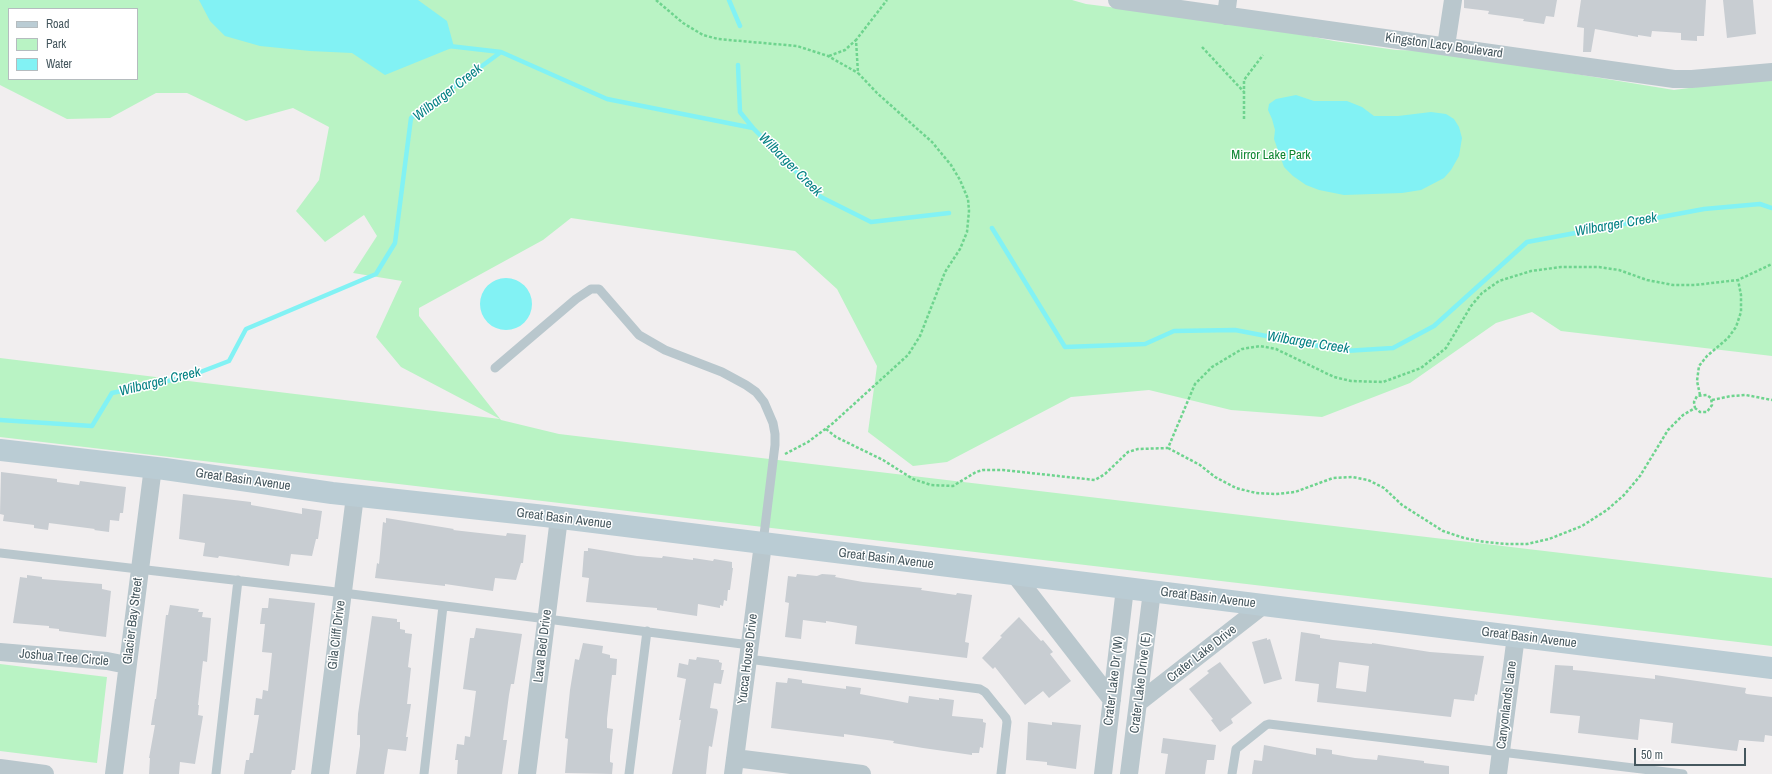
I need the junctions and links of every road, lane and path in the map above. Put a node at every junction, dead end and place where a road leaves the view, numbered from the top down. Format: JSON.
{"nodes":[{"id":1,"x":656,"y":0,"type":"edge"},
{"id":2,"x":661,"y":0,"type":"edge"},
{"id":3,"x":887,"y":0,"type":"edge"},
{"id":4,"x":1117,"y":0,"type":"edge"},
{"id":5,"x":1453,"y":0,"type":"edge"},
{"id":6,"x":660,"y":5,"type":"junction"},
{"id":7,"x":1208,"y":7,"type":"edge"},
{"id":8,"x":1227,"y":8,"type":"edge"},
{"id":9,"x":856,"y":40,"type":"junction"},
{"id":10,"x":1446,"y":46,"type":"junction"},
{"id":11,"x":1202,"y":47,"type":"dead end"},
{"id":12,"x":1263,"y":55,"type":"dead end"},
{"id":13,"x":828,"y":56,"type":"junction"},
{"id":14,"x":1772,"y":72,"type":"edge"},
{"id":15,"x":858,"y":73,"type":"junction"},
{"id":16,"x":1244,"y":92,"type":"junction"},
{"id":17,"x":1244,"y":119,"type":"dead end"},
{"id":18,"x":1772,"y":264,"type":"edge"},
{"id":19,"x":1738,"y":280,"type":"junction"},
{"id":20,"x":495,"y":368,"type":"dead end"},
{"id":21,"x":1700,"y":395,"type":"junction"},
{"id":22,"x":1712,"y":400,"type":"junction"},
{"id":23,"x":1772,"y":400,"type":"edge"},
{"id":24,"x":1695,"y":408,"type":"junction"},
{"id":25,"x":826,"y":429,"type":"junction"},
{"id":26,"x":1168,"y":448,"type":"junction"},
{"id":27,"x":0,"y":450,"type":"edge"},
{"id":28,"x":773,"y":458,"type":"junction"},
{"id":29,"x":153,"y":467,"type":"junction"},
{"id":30,"x":355,"y":496,"type":"junction"},
{"id":31,"x":559,"y":518,"type":"junction"},
{"id":32,"x":763,"y":544,"type":"junction"},
{"id":33,"x":0,"y":553,"type":"edge"},
{"id":34,"x":140,"y":569,"type":"junction"},
{"id":35,"x":1015,"y":575,"type":"junction"},
{"id":36,"x":238,"y":580,"type":"junction"},
{"id":37,"x":1125,"y":588,"type":"junction"},
{"id":38,"x":1152,"y":591,"type":"junction"},
{"id":39,"x":342,"y":593,"type":"junction"},
{"id":40,"x":1265,"y":604,"type":"junction"},
{"id":41,"x":444,"y":606,"type":"junction"},
{"id":42,"x":547,"y":619,"type":"junction"},
{"id":43,"x":647,"y":631,"type":"junction"},
{"id":44,"x":1516,"y":636,"type":"junction"},
{"id":45,"x":0,"y":652,"type":"edge"},
{"id":46,"x":749,"y":652,"type":"junction"},
{"id":47,"x":127,"y":665,"type":"junction"},
{"id":48,"x":1772,"y":668,"type":"edge"},
{"id":49,"x":1112,"y":700,"type":"junction"},
{"id":50,"x":1138,"y":703,"type":"junction"},
{"id":51,"x":1501,"y":751,"type":"junction"},
{"id":52,"x":734,"y":766,"type":"edge"},
{"id":53,"x":0,"y":768,"type":"edge"},
{"id":54,"x":45,"y":774,"type":"edge"},
{"id":55,"x":114,"y":774,"type":"edge"},
{"id":56,"x":216,"y":774,"type":"edge"},
{"id":57,"x":320,"y":774,"type":"edge"},
{"id":58,"x":424,"y":774,"type":"edge"},
{"id":59,"x":527,"y":774,"type":"edge"},
{"id":60,"x":629,"y":774,"type":"edge"},
{"id":61,"x":862,"y":774,"type":"edge"},
{"id":62,"x":1001,"y":774,"type":"edge"},
{"id":63,"x":1103,"y":774,"type":"edge"},
{"id":64,"x":1129,"y":774,"type":"edge"},
{"id":65,"x":1232,"y":774,"type":"edge"},
{"id":66,"x":1498,"y":774,"type":"edge"},
{"id":67,"x":1683,"y":774,"type":"edge"}],
"edges":[{"from":1,"to":6,"type":"path"},
{"from":2,"to":6,"type":"path"},
{"from":3,"to":9,"type":"path"},
{"from":4,"to":7,"type":"street","name":"Kingston Lacy Boulevard"},
{"from":5,"to":10,"type":"street"},
{"from":6,"to":13,"type":"path"},
{"from":7,"to":8,"type":"street","name":"Kingston Lacy Boulevard"},
{"from":8,"to":10,"type":"street","name":"Kingston Lacy Boulevard"},
{"from":9,"to":13,"type":"path"},
{"from":9,"to":15,"type":"path"},
{"from":10,"to":14,"type":"street","name":"Kingston Lacy Boulevard"},
{"from":11,"to":16,"type":"path"},
{"from":12,"to":16,"type":"path"},
{"from":13,"to":15,"type":"path"},
{"from":15,"to":25,"type":"path"},
{"from":16,"to":17,"type":"path"},
{"from":18,"to":19,"type":"path"},
{"from":19,"to":21,"type":"path"},
{"from":19,"to":26,"type":"path"},
{"from":20,"to":28,"type":"lane"},
{"from":21,"to":22,"type":"path"},
{"from":21,"to":24,"type":"path"},
{"from":22,"to":23,"type":"path"},
{"from":22,"to":24,"type":"path"},
{"from":24,"to":26,"type":"path"},
{"from":25,"to":26,"type":"path"},
{"from":25,"to":28,"type":"path"},
{"from":27,"to":29,"type":"street","name":"Great Basin Avenue"},
{"from":28,"to":32,"type":"lane"},
{"from":29,"to":30,"type":"street","name":"Great Basin Avenue"},
{"from":29,"to":34,"type":"street","name":"Glacier Bay Street"},
{"from":30,"to":31,"type":"street","name":"Great Basin Avenue"},
{"from":30,"to":39,"type":"street","name":"Gila Cliff Drive"},
{"from":31,"to":32,"type":"street","name":"Great Basin Avenue"},
{"from":31,"to":42,"type":"street","name":"Lava Bed Drive"},
{"from":32,"to":35,"type":"street","name":"Great Basin Avenue"},
{"from":32,"to":46,"type":"street","name":"Yucca House Drive"},
{"from":33,"to":34,"type":"lane"},
{"from":34,"to":36,"type":"lane"},
{"from":34,"to":47,"type":"street","name":"Glacier Bay Street"},
{"from":35,"to":37,"type":"street","name":"Great Basin Avenue"},
{"from":35,"to":49,"type":"street"},
{"from":36,"to":39,"type":"lane"},
{"from":36,"to":56,"type":"lane"},
{"from":37,"to":38,"type":"street","name":"Great Basin Avenue"},
{"from":37,"to":49,"type":"street","name":"Crater Lake Dr (W)"},
{"from":38,"to":40,"type":"street","name":"Great Basin Avenue"},
{"from":38,"to":50,"type":"street","name":"Crater Lake Drive (E)"},
{"from":39,"to":41,"type":"lane"},
{"from":39,"to":57,"type":"street","name":"Gila Cliff Drive"},
{"from":40,"to":44,"type":"street","name":"Great Basin Avenue"},
{"from":40,"to":50,"type":"street","name":"Crater Lake Drive"},
{"from":41,"to":42,"type":"lane"},
{"from":41,"to":58,"type":"lane"},
{"from":42,"to":43,"type":"lane"},
{"from":42,"to":59,"type":"street","name":"Lava Bed Drive"},
{"from":43,"to":46,"type":"lane"},
{"from":43,"to":60,"type":"lane"},
{"from":44,"to":48,"type":"street","name":"Great Basin Avenue"},
{"from":44,"to":51,"type":"street","name":"Canyonlands Lane"},
{"from":45,"to":47,"type":"street","name":"Joshua Tree Circle"},
{"from":46,"to":52,"type":"street","name":"Yucca House Drive"},
{"from":46,"to":62,"type":"lane"},
{"from":47,"to":55,"type":"street","name":"Glacier Bay Street"},
{"from":49,"to":63,"type":"street","name":"Crater Lake Dr (W)"},
{"from":50,"to":64,"type":"street","name":"Crater Lake Drive (E)"},
{"from":51,"to":65,"type":"lane"},
{"from":51,"to":66,"type":"street","name":"Canyonlands Lane"},
{"from":51,"to":67,"type":"lane"},
{"from":52,"to":61,"type":"street"},
{"from":53,"to":54,"type":"street"}]}
